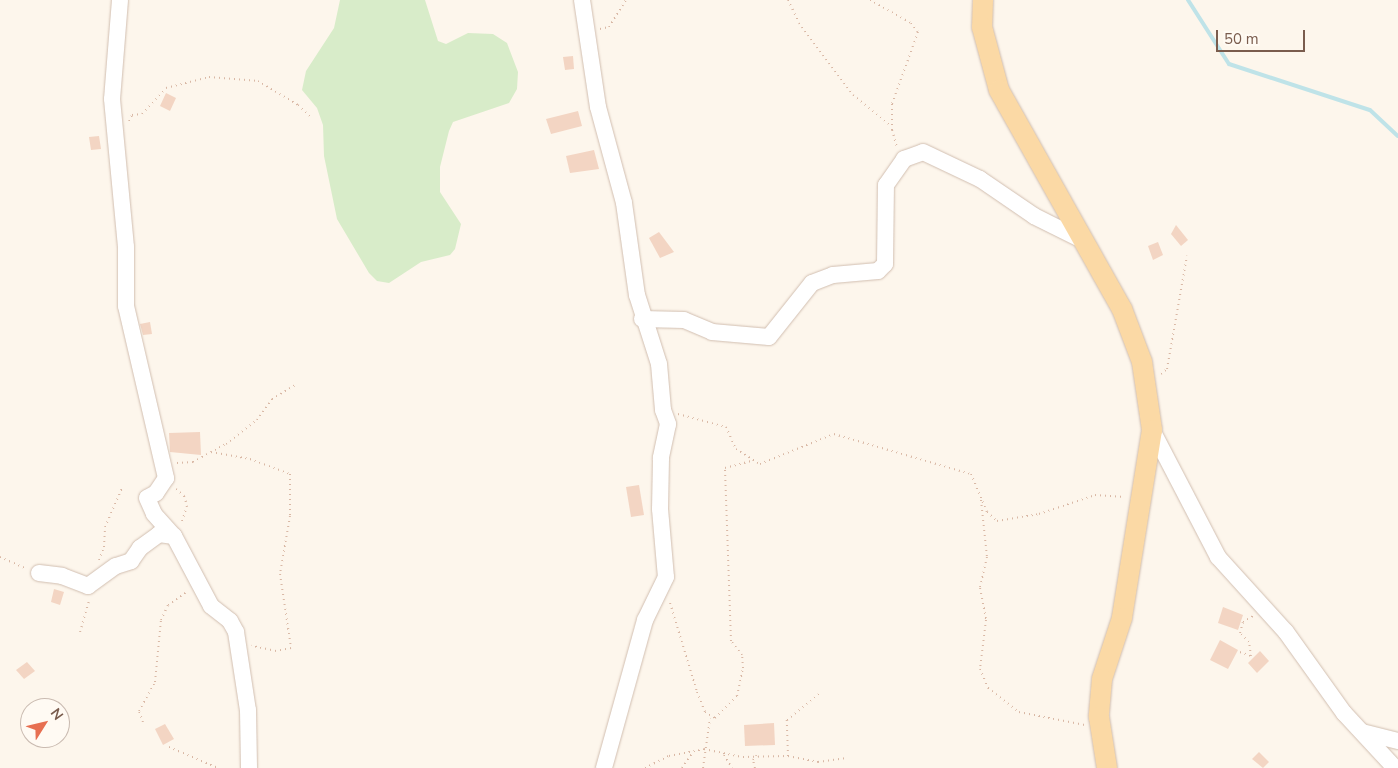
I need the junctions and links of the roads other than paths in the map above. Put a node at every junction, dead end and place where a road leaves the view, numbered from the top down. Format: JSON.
{"nodes":[{"id":1,"x":120,"y":0,"type":"edge"},
{"id":2,"x":582,"y":0,"type":"edge"},
{"id":3,"x":983,"y":0,"type":"edge"},
{"id":4,"x":1082,"y":240,"type":"junction"},
{"id":5,"x":642,"y":319,"type":"junction"},
{"id":6,"x":1152,"y":430,"type":"junction"},
{"id":7,"x":174,"y":536,"type":"junction"},
{"id":8,"x":39,"y":573,"type":"road end"},
{"id":9,"x":1362,"y":732,"type":"junction"},
{"id":10,"x":1398,"y":741,"type":"edge"},
{"id":11,"x":249,"y":768,"type":"edge"},
{"id":12,"x":604,"y":768,"type":"edge"},
{"id":13,"x":1107,"y":768,"type":"edge"},
{"id":14,"x":1395,"y":768,"type":"edge"}],
"edges":[{"from":1,"to":7,"type":"street"},
{"from":2,"to":5,"type":"street"},
{"from":3,"to":4,"type":"main road"},
{"from":4,"to":5,"type":"street"},
{"from":4,"to":6,"type":"main road"},
{"from":5,"to":12,"type":"street"},
{"from":6,"to":9,"type":"street"},
{"from":6,"to":13,"type":"main road"},
{"from":7,"to":8,"type":"street"},
{"from":7,"to":11,"type":"street"},
{"from":9,"to":10,"type":"street"},
{"from":9,"to":14,"type":"street"}]}
